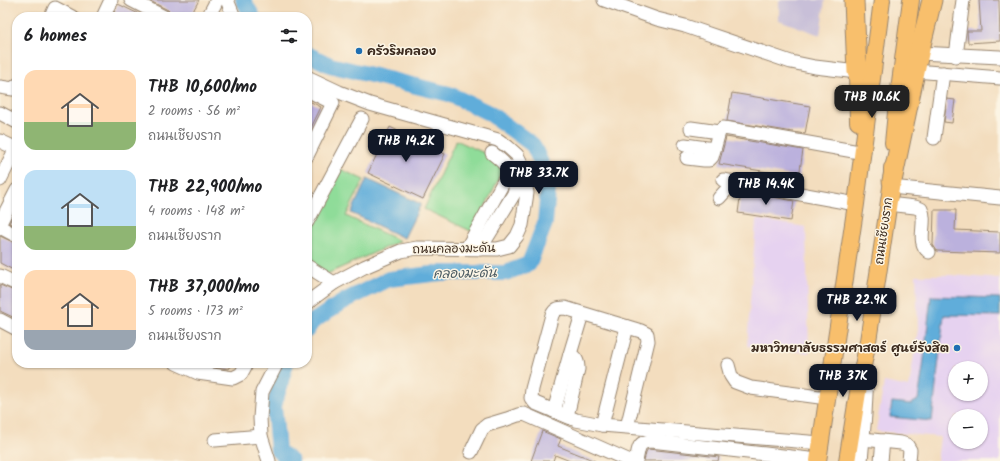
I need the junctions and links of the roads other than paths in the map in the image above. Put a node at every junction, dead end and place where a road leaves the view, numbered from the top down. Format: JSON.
{"nodes":[{"id":1,"x":111,"y":0,"type":"edge"},
{"id":2,"x":131,"y":0,"type":"edge"},
{"id":3,"x":604,"y":0,"type":"edge"},
{"id":4,"x":854,"y":0,"type":"edge"},
{"id":5,"x":864,"y":0,"type":"edge"},
{"id":6,"x":882,"y":0,"type":"edge"},
{"id":7,"x":911,"y":0,"type":"edge"},
{"id":8,"x":932,"y":0,"type":"edge"},
{"id":9,"x":963,"y":0,"type":"edge"},
{"id":10,"x":216,"y":1,"type":"edge"},
{"id":11,"x":105,"y":12,"type":"edge"},
{"id":12,"x":154,"y":12,"type":"edge"},
{"id":13,"x":210,"y":12,"type":"edge"},
{"id":14,"x":228,"y":12,"type":"edge"},
{"id":15,"x":956,"y":56,"type":"junction"},
{"id":16,"x":1000,"y":57,"type":"edge"},
{"id":17,"x":917,"y":62,"type":"junction"},
{"id":18,"x":857,"y":72,"type":"junction"},
{"id":19,"x":943,"y":73,"type":"junction"},
{"id":20,"x":1000,"y":78,"type":"edge"},
{"id":21,"x":312,"y":79,"type":"edge"},
{"id":22,"x":0,"y":87,"type":"edge"},
{"id":23,"x":12,"y":89,"type":"edge"},
{"id":24,"x":312,"y":92,"type":"edge"},
{"id":25,"x":0,"y":113,"type":"edge"},
{"id":26,"x":12,"y":119,"type":"edge"},
{"id":27,"x":362,"y":119,"type":"dead end"},
{"id":28,"x":691,"y":128,"type":"dead end"},
{"id":29,"x":719,"y":132,"type":"junction"},
{"id":30,"x":312,"y":133,"type":"edge"},
{"id":31,"x":934,"y":138,"type":"dead end"},
{"id":32,"x":0,"y":141,"type":"edge"},
{"id":33,"x":12,"y":146,"type":"edge"},
{"id":34,"x":686,"y":152,"type":"dead end"},
{"id":35,"x":492,"y":153,"type":"dead end"},
{"id":36,"x":517,"y":154,"type":"junction"},
{"id":37,"x":12,"y":157,"type":"edge"},
{"id":38,"x":860,"y":160,"type":"junction"},
{"id":39,"x":509,"y":172,"type":"junction"},
{"id":40,"x":0,"y":180,"type":"edge"},
{"id":41,"x":891,"y":184,"type":"junction"},
{"id":42,"x":719,"y":198,"type":"dead end"},
{"id":43,"x":1000,"y":198,"type":"edge"},
{"id":44,"x":12,"y":200,"type":"edge"},
{"id":45,"x":856,"y":204,"type":"junction"},
{"id":46,"x":888,"y":204,"type":"junction"},
{"id":47,"x":312,"y":213,"type":"edge"},
{"id":48,"x":0,"y":223,"type":"edge"},
{"id":49,"x":0,"y":227,"type":"edge"},
{"id":50,"x":12,"y":233,"type":"edge"},
{"id":51,"x":473,"y":249,"type":"junction"},
{"id":52,"x":929,"y":252,"type":"dead end"},
{"id":53,"x":312,"y":269,"type":"edge"},
{"id":54,"x":0,"y":276,"type":"edge"},
{"id":55,"x":12,"y":282,"type":"edge"},
{"id":56,"x":334,"y":283,"type":"junction"},
{"id":57,"x":312,"y":297,"type":"edge"},
{"id":58,"x":582,"y":314,"type":"junction"},
{"id":59,"x":0,"y":320,"type":"edge"},
{"id":60,"x":12,"y":326,"type":"edge"},
{"id":61,"x":627,"y":327,"type":"junction"},
{"id":62,"x":868,"y":341,"type":"junction"},
{"id":63,"x":570,"y":354,"type":"junction"},
{"id":64,"x":728,"y":364,"type":"dead end"},
{"id":65,"x":200,"y":368,"type":"edge"},
{"id":66,"x":274,"y":368,"type":"edge"},
{"id":67,"x":244,"y":369,"type":"edge"},
{"id":68,"x":827,"y":398,"type":"junction"},
{"id":69,"x":554,"y":410,"type":"junction"},
{"id":70,"x":567,"y":416,"type":"junction"},
{"id":71,"x":602,"y":425,"type":"junction"},
{"id":72,"x":627,"y":427,"type":"junction"},
{"id":73,"x":261,"y":436,"type":"junction"},
{"id":74,"x":863,"y":439,"type":"junction"},
{"id":75,"x":215,"y":440,"type":"dead end"},
{"id":76,"x":883,"y":441,"type":"junction"},
{"id":77,"x":820,"y":443,"type":"junction"},
{"id":78,"x":471,"y":452,"type":"dead end"},
{"id":79,"x":269,"y":461,"type":"edge"},
{"id":80,"x":630,"y":461,"type":"edge"},
{"id":81,"x":636,"y":461,"type":"edge"},
{"id":82,"x":818,"y":461,"type":"edge"},
{"id":83,"x":847,"y":461,"type":"edge"},
{"id":84,"x":861,"y":461,"type":"edge"},
{"id":85,"x":881,"y":461,"type":"edge"},
{"id":86,"x":909,"y":461,"type":"edge"}],
"edges":[{"from":1,"to":11,"type":"street"},
{"from":2,"to":12,"type":"street"},
{"from":3,"to":18,"type":"street"},
{"from":4,"to":18,"type":"highway"},
{"from":5,"to":18,"type":"main road"},
{"from":6,"to":38,"type":"main road"},
{"from":7,"to":41,"type":"main road","name":"ถนนเชียงราก"},
{"from":8,"to":17,"type":"highway"},
{"from":9,"to":15,"type":"street"},
{"from":10,"to":13,"type":"street"},
{"from":10,"to":14,"type":"street"},
{"from":15,"to":16,"type":"street"},
{"from":15,"to":17,"type":"street"},
{"from":17,"to":19,"type":"street"},
{"from":17,"to":41,"type":"highway"},
{"from":18,"to":38,"type":"main road"},
{"from":19,"to":20,"type":"street"},
{"from":19,"to":31,"type":"street"},
{"from":21,"to":36,"type":"street"},
{"from":22,"to":23,"type":"street"},
{"from":24,"to":30,"type":"street"},
{"from":25,"to":26,"type":"street"},
{"from":27,"to":47,"type":"street"},
{"from":28,"to":29,"type":"street"},
{"from":29,"to":34,"type":"street"},
{"from":29,"to":38,"type":"street"},
{"from":32,"to":33,"type":"street"},
{"from":35,"to":39,"type":"street"},
{"from":36,"to":39,"type":"street"},
{"from":36,"to":51,"type":"street","name":"ถนนคลองมะดัน"},
{"from":37,"to":40,"type":"street"},
{"from":38,"to":45,"type":"main road"},
{"from":39,"to":51,"type":"street"},
{"from":41,"to":43,"type":"street"},
{"from":41,"to":46,"type":"main road","name":"ถนนเชียงราก"},
{"from":42,"to":45,"type":"street"},
{"from":44,"to":48,"type":"street"},
{"from":45,"to":68,"type":"main road"},
{"from":46,"to":52,"type":"street"},
{"from":46,"to":62,"type":"main road","name":"ถนนเชียงราก"},
{"from":49,"to":50,"type":"street"},
{"from":51,"to":56,"type":"street","name":"ถนนคลองมะดัน"},
{"from":53,"to":56,"type":"street"},
{"from":54,"to":55,"type":"street"},
{"from":56,"to":57,"type":"street","name":"ถนนคลองมะดัน"},
{"from":58,"to":61,"type":"street"},
{"from":58,"to":63,"type":"street"},
{"from":58,"to":69,"type":"street"},
{"from":59,"to":60,"type":"street"},
{"from":61,"to":71,"type":"street"},
{"from":61,"to":72,"type":"street"},
{"from":62,"to":74,"type":"street"},
{"from":62,"to":83,"type":"main road","name":"ถนนเชียงราก"},
{"from":63,"to":69,"type":"street"},
{"from":63,"to":70,"type":"street"},
{"from":64,"to":68,"type":"street"},
{"from":65,"to":67,"type":"street"},
{"from":66,"to":73,"type":"street"},
{"from":68,"to":77,"type":"main road"},
{"from":69,"to":70,"type":"street"},
{"from":70,"to":71,"type":"street"},
{"from":71,"to":72,"type":"street"},
{"from":72,"to":77,"type":"street"},
{"from":73,"to":75,"type":"street"},
{"from":73,"to":79,"type":"street"},
{"from":74,"to":76,"type":"street"},
{"from":74,"to":84,"type":"street"},
{"from":76,"to":85,"type":"street"},
{"from":76,"to":86,"type":"street"},
{"from":77,"to":82,"type":"main road"},
{"from":78,"to":80,"type":"street"},
{"from":81,"to":82,"type":"street"}]}
